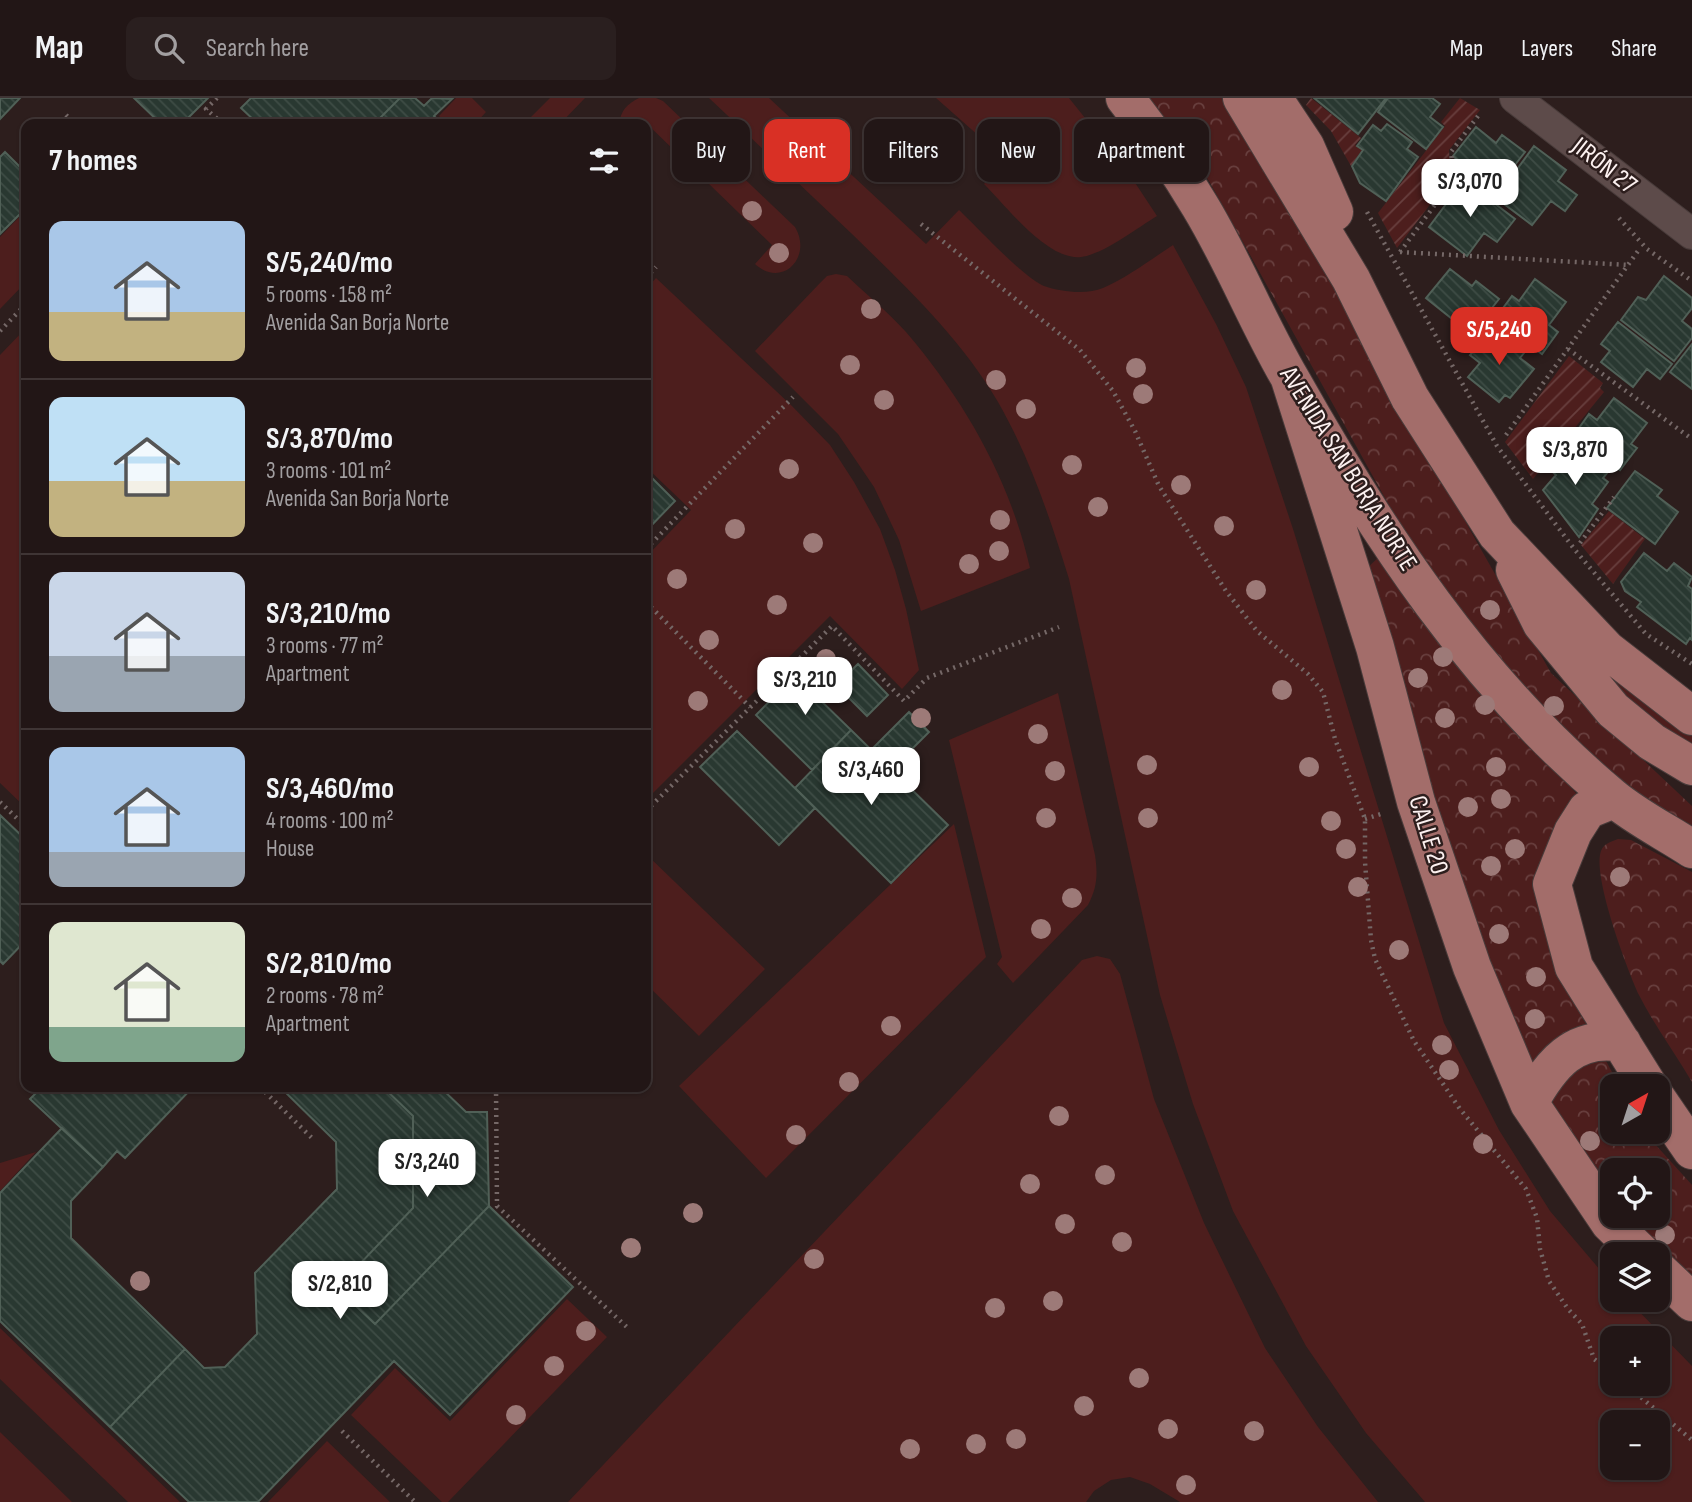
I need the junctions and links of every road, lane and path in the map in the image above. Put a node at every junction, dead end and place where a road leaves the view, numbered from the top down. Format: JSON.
{"nodes":[{"id":1,"x":217,"y":98,"type":"edge"},
{"id":2,"x":1125,"y":98,"type":"edge"},
{"id":3,"x":1242,"y":98,"type":"edge"},
{"id":4,"x":1273,"y":98,"type":"edge"},
{"id":5,"x":1516,"y":98,"type":"edge"},
{"id":6,"x":66,"y":115,"type":"dead end"},
{"id":7,"x":1478,"y":116,"type":"dead end"},
{"id":8,"x":70,"y":119,"type":"edge"},
{"id":9,"x":218,"y":119,"type":"edge"},
{"id":10,"x":1360,"y":200,"type":"dead end"},
{"id":11,"x":921,"y":223,"type":"dead end"},
{"id":12,"x":1692,"y":234,"type":"edge"},
{"id":13,"x":1638,"y":251,"type":"dead end"},
{"id":14,"x":1628,"y":265,"type":"junction"},
{"id":15,"x":656,"y":267,"type":"dead end"},
{"id":16,"x":651,"y":272,"type":"edge"},
{"id":17,"x":1351,"y":279,"type":"junction"},
{"id":18,"x":21,"y":309,"type":"edge"},
{"id":19,"x":0,"y":331,"type":"edge"},
{"id":20,"x":1568,"y":349,"type":"junction"},
{"id":21,"x":1290,"y":379,"type":"junction"},
{"id":22,"x":793,"y":397,"type":"dead end"},
{"id":23,"x":1506,"y":435,"type":"dead end"},
{"id":24,"x":1691,"y":436,"type":"edge"},
{"id":25,"x":1614,"y":497,"type":"dead end"},
{"id":26,"x":1497,"y":534,"type":"junction"},
{"id":27,"x":1580,"y":544,"type":"dead end"},
{"id":28,"x":651,"y":545,"type":"edge"},
{"id":29,"x":651,"y":607,"type":"edge"},
{"id":30,"x":1059,"y":627,"type":"dead end"},
{"id":31,"x":1692,"y":664,"type":"edge"},
{"id":32,"x":750,"y":707,"type":"junction"},
{"id":33,"x":1692,"y":716,"type":"edge"},
{"id":34,"x":1692,"y":766,"type":"edge"},
{"id":35,"x":1614,"y":799,"type":"junction"},
{"id":36,"x":0,"y":802,"type":"edge"},
{"id":37,"x":651,"y":806,"type":"edge"},
{"id":38,"x":21,"y":822,"type":"edge"},
{"id":39,"x":1692,"y":849,"type":"edge"},
{"id":40,"x":1622,"y":1043,"type":"junction"},
{"id":41,"x":1641,"y":1074,"type":"edge"},
{"id":42,"x":265,"y":1092,"type":"edge"},
{"id":43,"x":496,"y":1092,"type":"edge"},
{"id":44,"x":1529,"y":1103,"type":"junction"},
{"id":45,"x":1670,"y":1118,"type":"edge"},
{"id":46,"x":314,"y":1140,"type":"dead end"},
{"id":47,"x":1692,"y":1150,"type":"edge"},
{"id":48,"x":1630,"y":1242,"type":"edge"},
{"id":49,"x":1670,"y":1281,"type":"edge"},
{"id":50,"x":1692,"y":1302,"type":"edge"},
{"id":51,"x":630,"y":1330,"type":"dead end"},
{"id":52,"x":1600,"y":1364,"type":"edge"},
{"id":53,"x":1639,"y":1396,"type":"edge"},
{"id":54,"x":342,"y":1431,"type":"dead end"},
{"id":55,"x":1692,"y":1440,"type":"edge"},
{"id":56,"x":415,"y":1502,"type":"edge"}],
"edges":[{"from":1,"to":9,"type":"path"},
{"from":2,"to":21,"type":"main road","name":"AVENIDA SAN BORJA NORTE"},
{"from":3,"to":17,"type":"main road"},
{"from":4,"to":17,"type":"main road"},
{"from":5,"to":12,"type":"street","name":"JIRÓN 27"},
{"from":6,"to":8,"type":"path"},
{"from":7,"to":14,"type":"path"},
{"from":10,"to":31,"type":"path"},
{"from":11,"to":52,"type":"path"},
{"from":13,"to":14,"type":"path"},
{"from":14,"to":20,"type":"path"},
{"from":15,"to":16,"type":"path"},
{"from":17,"to":26,"type":"main road"},
{"from":18,"to":19,"type":"path"},
{"from":20,"to":23,"type":"path"},
{"from":20,"to":24,"type":"path"},
{"from":21,"to":35,"type":"main road","name":"AVENIDA SAN BORJA NORTE"},
{"from":21,"to":44,"type":"main road","name":"CALLE 20"},
{"from":22,"to":28,"type":"path"},
{"from":25,"to":27,"type":"path"},
{"from":26,"to":33,"type":"main road"},
{"from":26,"to":34,"type":"main road"},
{"from":29,"to":32,"type":"path"},
{"from":30,"to":32,"type":"path"},
{"from":32,"to":37,"type":"path"},
{"from":35,"to":39,"type":"main road","name":"AVENIDA SAN BORJA NORTE"},
{"from":35,"to":40,"type":"main road"},
{"from":36,"to":38,"type":"path"},
{"from":40,"to":41,"type":"main road"},
{"from":40,"to":44,"type":"main road"},
{"from":42,"to":46,"type":"path"},
{"from":43,"to":51,"type":"path"},
{"from":44,"to":48,"type":"main road","name":"CALLE 20"},
{"from":45,"to":47,"type":"main road"},
{"from":49,"to":50,"type":"main road"},
{"from":53,"to":55,"type":"path"},
{"from":54,"to":56,"type":"path"}]}
